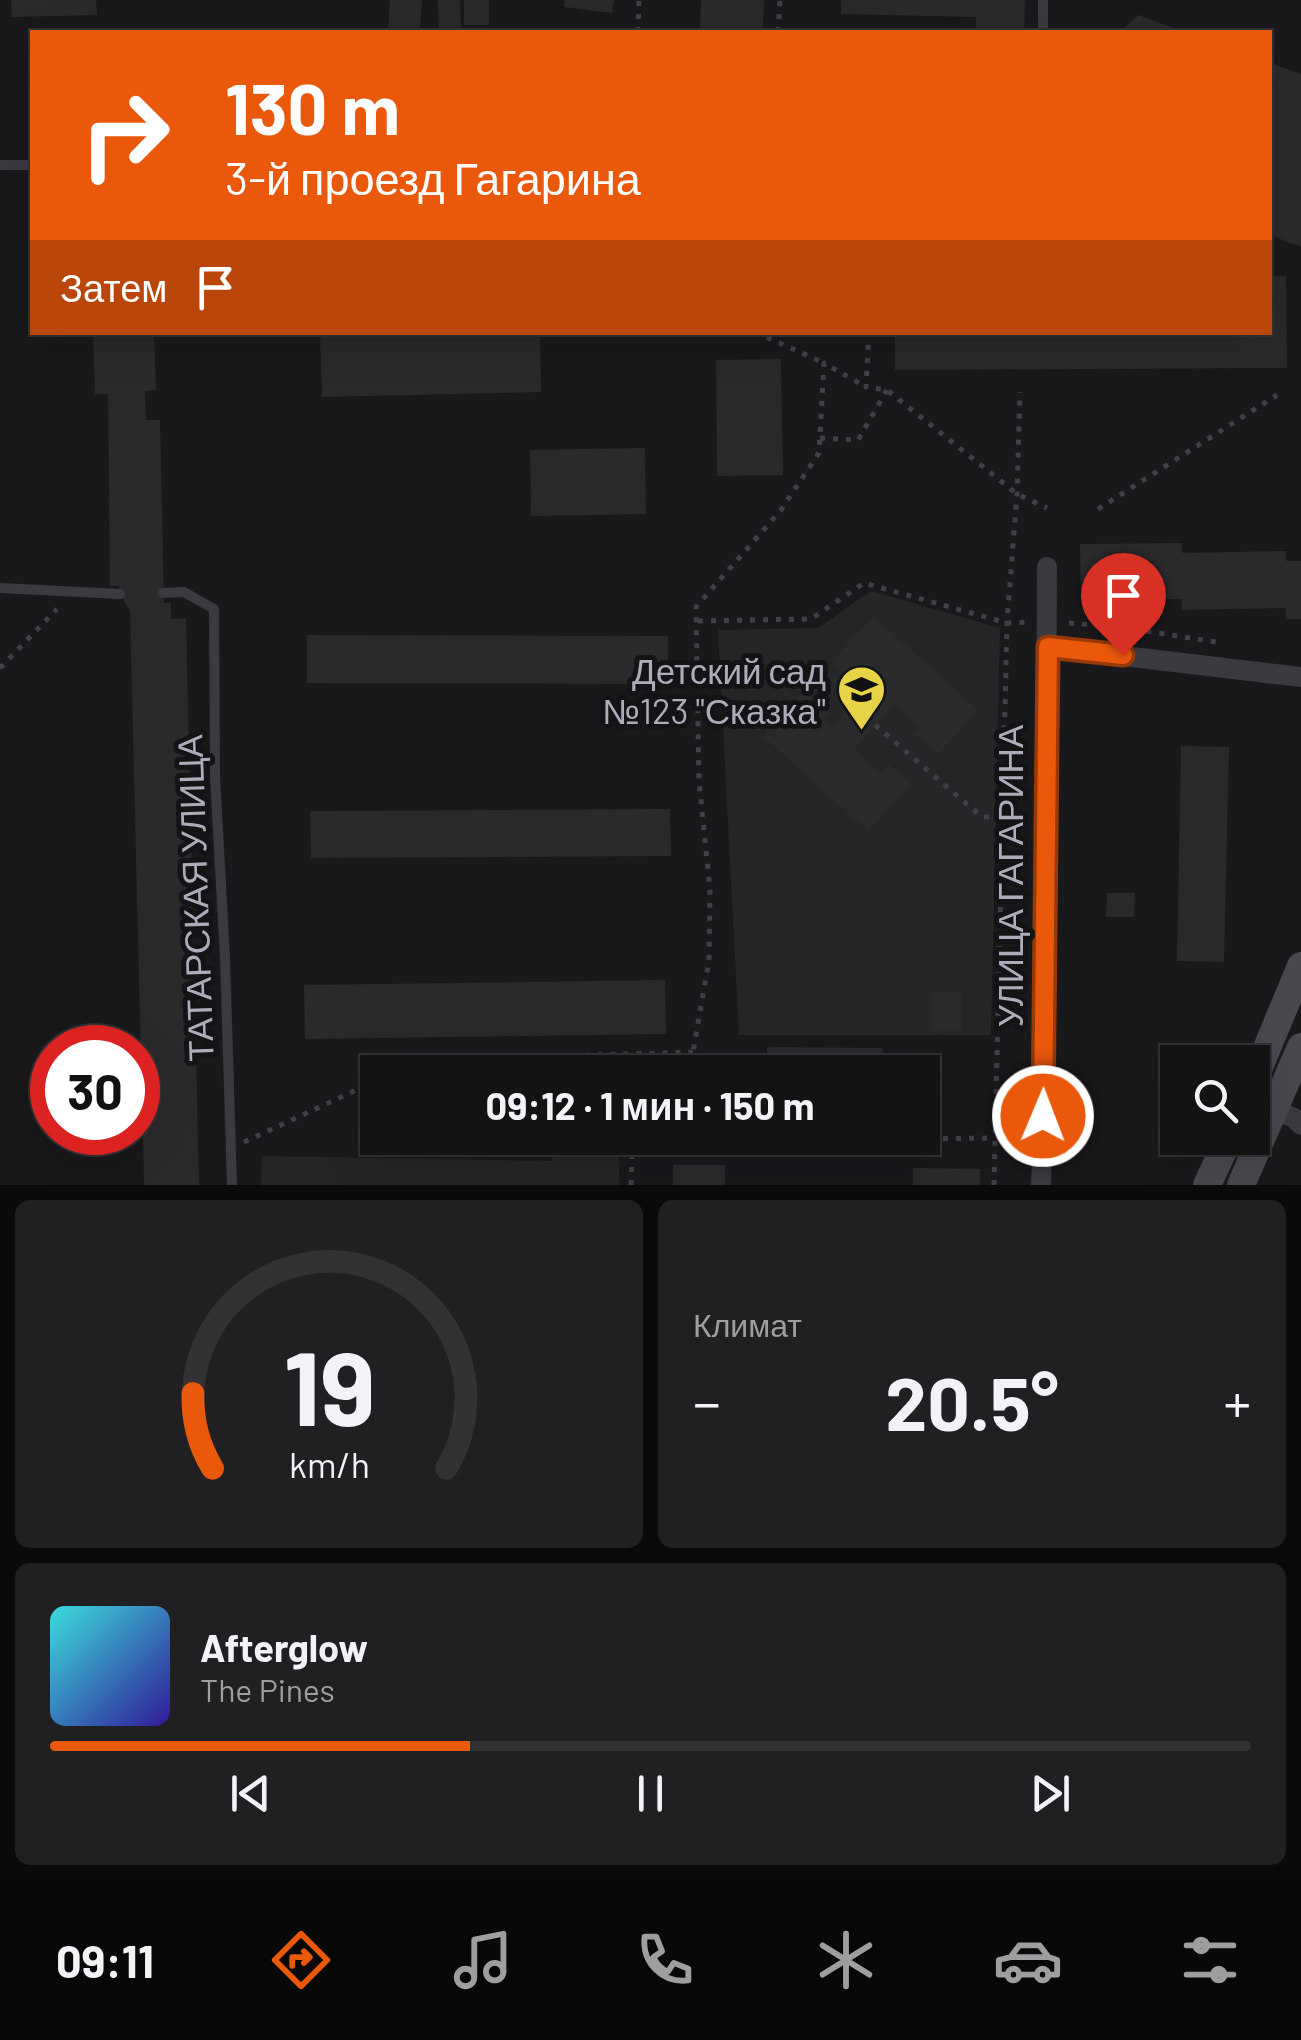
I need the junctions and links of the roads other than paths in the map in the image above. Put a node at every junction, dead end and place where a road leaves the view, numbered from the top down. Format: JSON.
{"nodes":[{"id":1,"x":1043,"y":0,"type":"edge"},
{"id":2,"x":1042,"y":30,"type":"edge"},
{"id":3,"x":0,"y":165,"type":"edge"},
{"id":4,"x":30,"y":165,"type":"edge"},
{"id":5,"x":1047,"y":566,"type":"dead end"},
{"id":6,"x":0,"y":588,"type":"edge"},
{"id":7,"x":163,"y":592,"type":"dead end"},
{"id":8,"x":120,"y":594,"type":"dead end"},
{"id":9,"x":1048,"y":647,"type":"junction"},
{"id":10,"x":1301,"y":677,"type":"edge"},
{"id":11,"x":1301,"y":966,"type":"edge"},
{"id":12,"x":1268,"y":1045,"type":"edge"},
{"id":13,"x":1301,"y":1047,"type":"edge"},
{"id":14,"x":1270,"y":1096,"type":"edge"},
{"id":15,"x":1270,"y":1108,"type":"edge"},
{"id":16,"x":1301,"y":1124,"type":"edge"},
{"id":17,"x":1221,"y":1155,"type":"edge"},
{"id":18,"x":1250,"y":1155,"type":"edge"},
{"id":19,"x":232,"y":1185,"type":"edge"},
{"id":20,"x":1041,"y":1185,"type":"edge"},
{"id":21,"x":1208,"y":1185,"type":"edge"},
{"id":22,"x":1241,"y":1185,"type":"edge"}],
"edges":[{"from":1,"to":2,"type":"lane"},
{"from":3,"to":4,"type":"lane"},
{"from":5,"to":9,"type":"street","name":"УЛИЦА ГАГАРИНА"},
{"from":6,"to":8,"type":"lane"},
{"from":7,"to":19,"type":"lane","name":"ТАТАРСКАЯ УЛИЦА"},
{"from":9,"to":10,"type":"street"},
{"from":9,"to":20,"type":"street","name":"УЛИЦА ГАГАРИНА"},
{"from":11,"to":12,"type":"main road"},
{"from":13,"to":14,"type":"main road"},
{"from":15,"to":16,"type":"street"},
{"from":17,"to":21,"type":"main road"},
{"from":18,"to":22,"type":"main road"}]}
